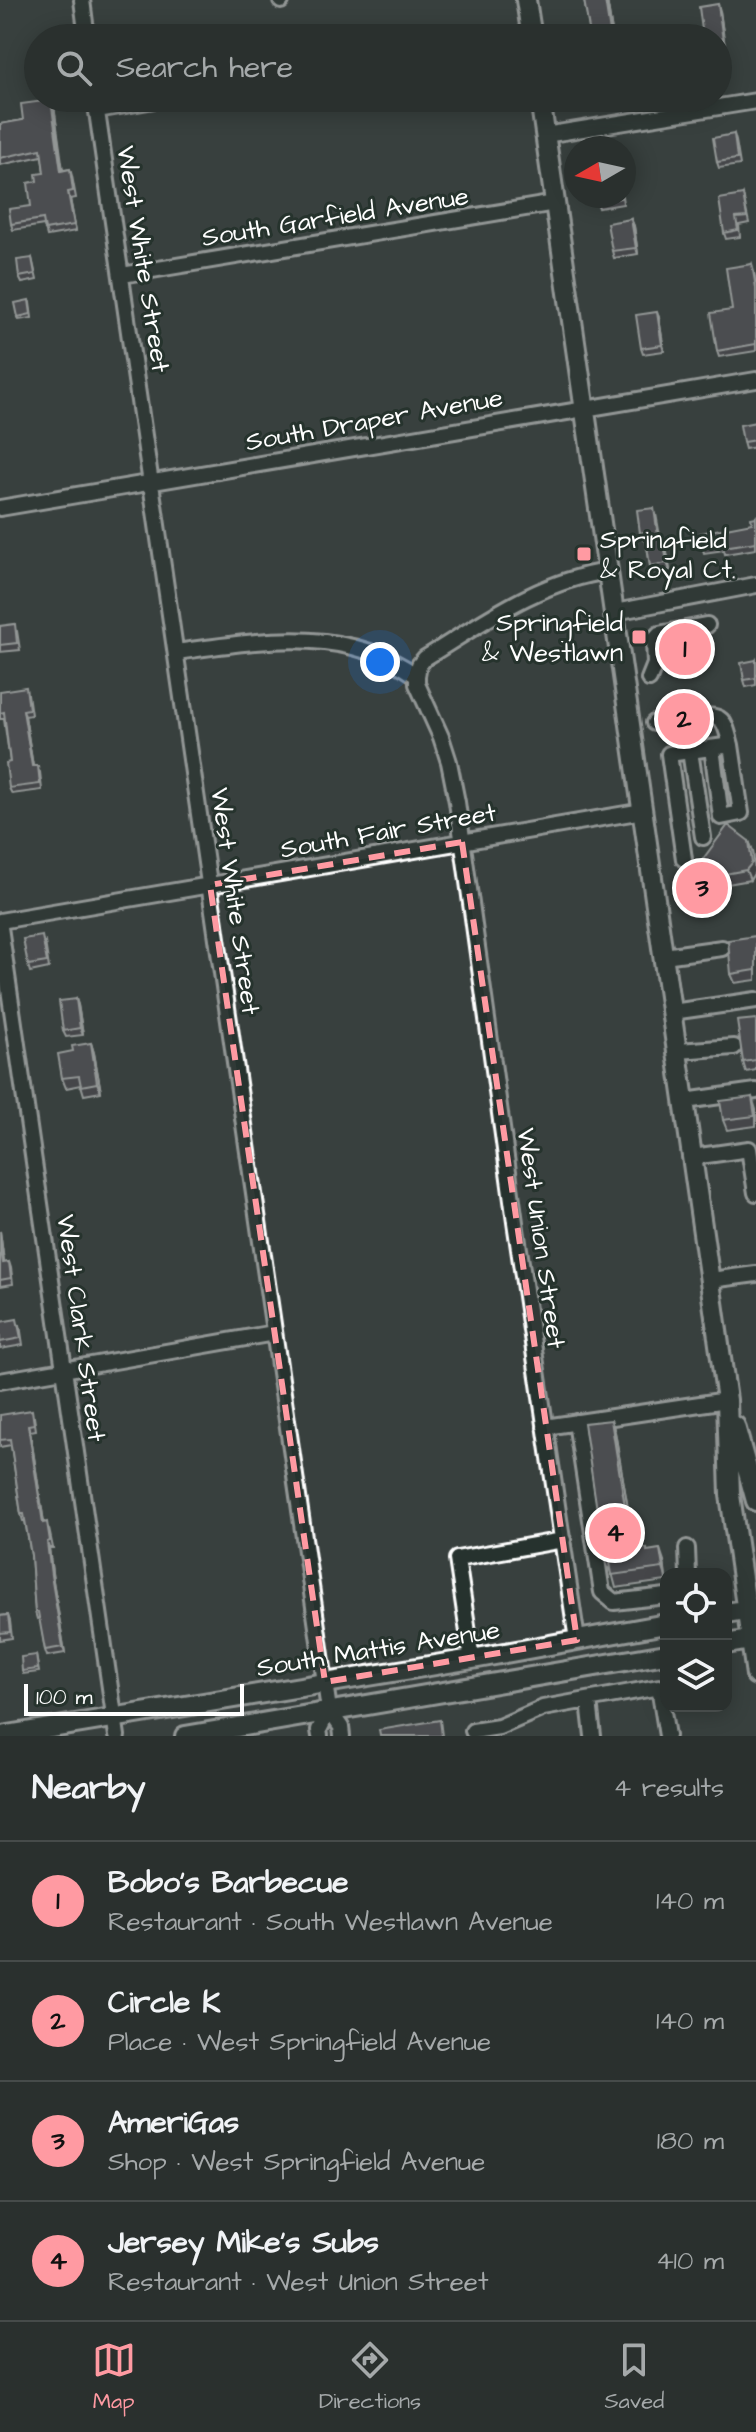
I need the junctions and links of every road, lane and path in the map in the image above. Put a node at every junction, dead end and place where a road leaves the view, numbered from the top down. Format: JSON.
{"nodes":[{"id":1,"x":82,"y":0,"type":"edge"},
{"id":2,"x":526,"y":0,"type":"edge"},
{"id":3,"x":85,"y":24,"type":"edge"},
{"id":4,"x":527,"y":24,"type":"edge"},
{"id":5,"x":756,"y":101,"type":"edge"},
{"id":6,"x":732,"y":105,"type":"edge"},
{"id":7,"x":97,"y":112,"type":"edge"},
{"id":8,"x":542,"y":112,"type":"edge"},
{"id":9,"x":688,"y":112,"type":"edge"},
{"id":10,"x":545,"y":135,"type":"junction"},
{"id":11,"x":555,"y":203,"type":"junction"},
{"id":12,"x":122,"y":275,"type":"junction"},
{"id":13,"x":756,"y":380,"type":"edge"},
{"id":14,"x":585,"y":407,"type":"junction"},
{"id":15,"x":152,"y":482,"type":"junction"},
{"id":16,"x":0,"y":508,"type":"edge"},
{"id":17,"x":609,"y":571,"type":"junction"},
{"id":18,"x":756,"y":585,"type":"edge"},
{"id":19,"x":615,"y":612,"type":"junction"},
{"id":20,"x":707,"y":625,"type":"dead end"},
{"id":21,"x":176,"y":652,"type":"junction"},
{"id":22,"x":417,"y":676,"type":"junction"},
{"id":23,"x":649,"y":679,"type":"dead end"},
{"id":24,"x":700,"y":717,"type":"dead end"},
{"id":25,"x":731,"y":745,"type":"junction"},
{"id":26,"x":712,"y":748,"type":"junction"},
{"id":27,"x":690,"y":751,"type":"junction"},
{"id":28,"x":643,"y":811,"type":"junction"},
{"id":29,"x":703,"y":837,"type":"dead end"},
{"id":30,"x":462,"y":842,"type":"junction"},
{"id":31,"x":684,"y":859,"type":"dead end"},
{"id":32,"x":210,"y":885,"type":"junction"},
{"id":33,"x":0,"y":924,"type":"edge"},
{"id":34,"x":722,"y":948,"type":"dead end"},
{"id":35,"x":664,"y":956,"type":"junction"},
{"id":36,"x":756,"y":1000,"type":"edge"},
{"id":37,"x":672,"y":1012,"type":"junction"},
{"id":38,"x":734,"y":1047,"type":"dead end"},
{"id":39,"x":678,"y":1051,"type":"junction"},
{"id":40,"x":756,"y":1091,"type":"edge"},
{"id":41,"x":685,"y":1101,"type":"junction"},
{"id":42,"x":752,"y":1148,"type":"edge"},
{"id":43,"x":693,"y":1157,"type":"junction"},
{"id":44,"x":756,"y":1194,"type":"edge"},
{"id":45,"x":756,"y":1274,"type":"edge"},
{"id":46,"x":711,"y":1280,"type":"junction"},
{"id":47,"x":274,"y":1333,"type":"junction"},
{"id":48,"x":64,"y":1370,"type":"junction"},
{"id":49,"x":0,"y":1381,"type":"edge"},
{"id":50,"x":727,"y":1400,"type":"junction"},
{"id":51,"x":576,"y":1422,"type":"junction"},
{"id":52,"x":545,"y":1427,"type":"junction"},
{"id":53,"x":756,"y":1501,"type":"edge"},
{"id":54,"x":563,"y":1540,"type":"junction"},
{"id":55,"x":687,"y":1548,"type":"dead end"},
{"id":56,"x":688,"y":1568,"type":"edge"},
{"id":57,"x":660,"y":1597,"type":"edge"},
{"id":58,"x":751,"y":1609,"type":"edge"},
{"id":59,"x":660,"y":1625,"type":"edge"},
{"id":60,"x":577,"y":1640,"type":"junction"},
{"id":61,"x":754,"y":1640,"type":"edge"},
{"id":62,"x":732,"y":1643,"type":"edge"},
{"id":63,"x":660,"y":1655,"type":"edge"},
{"id":64,"x":472,"y":1659,"type":"junction"},
{"id":65,"x":756,"y":1675,"type":"edge"},
{"id":66,"x":325,"y":1682,"type":"junction"},
{"id":67,"x":589,"y":1701,"type":"junction"},
{"id":68,"x":329,"y":1710,"type":"junction"},
{"id":69,"x":116,"y":1728,"type":"edge"},
{"id":70,"x":473,"y":1731,"type":"dead end"},
{"id":71,"x":2,"y":1736,"type":"edge"},
{"id":72,"x":185,"y":1736,"type":"edge"},
{"id":73,"x":320,"y":1736,"type":"edge"},
{"id":74,"x":342,"y":1736,"type":"edge"},
{"id":75,"x":593,"y":1736,"type":"edge"},
{"id":76,"x":667,"y":1736,"type":"edge"}],
"edges":[{"from":1,"to":3,"type":"street"},
{"from":2,"to":4,"type":"main road"},
{"from":5,"to":6,"type":"street"},
{"from":7,"to":12,"type":"street","name":"West White Street"},
{"from":8,"to":10,"type":"main road"},
{"from":9,"to":10,"type":"street"},
{"from":10,"to":11,"type":"main road"},
{"from":11,"to":12,"type":"street","name":"South Garfield Avenue"},
{"from":11,"to":14,"type":"main road"},
{"from":12,"to":15,"type":"street","name":"West White Street"},
{"from":13,"to":14,"type":"street","name":"South Draper Avenue"},
{"from":14,"to":15,"type":"street","name":"South Draper Avenue"},
{"from":14,"to":17,"type":"main road"},
{"from":15,"to":16,"type":"street","name":"South Draper Avenue"},
{"from":15,"to":21,"type":"street","name":"West White Street"},
{"from":17,"to":19,"type":"main road"},
{"from":17,"to":22,"type":"street"},
{"from":18,"to":19,"type":"street"},
{"from":19,"to":28,"type":"main road"},
{"from":20,"to":23,"type":"street"},
{"from":21,"to":22,"type":"street"},
{"from":21,"to":32,"type":"street","name":"West White Street"},
{"from":22,"to":30,"type":"street","name":"West Union Street"},
{"from":24,"to":25,"type":"street"},
{"from":25,"to":26,"type":"street"},
{"from":25,"to":26,"type":"street"},
{"from":26,"to":27,"type":"street"},
{"from":27,"to":29,"type":"street"},
{"from":27,"to":31,"type":"street"},
{"from":28,"to":30,"type":"street","name":"South Fair Street"},
{"from":28,"to":35,"type":"main road"},
{"from":30,"to":32,"type":"street","name":"South Fair Street"},
{"from":30,"to":52,"type":"street","name":"West Union Street"},
{"from":32,"to":33,"type":"street","name":"South Fair Street"},
{"from":32,"to":47,"type":"street","name":"West White Street"},
{"from":33,"to":48,"type":"street","name":"West Clark Street"},
{"from":34,"to":35,"type":"street"},
{"from":35,"to":37,"type":"main road"},
{"from":36,"to":37,"type":"street"},
{"from":37,"to":39,"type":"main road"},
{"from":38,"to":39,"type":"street"},
{"from":39,"to":41,"type":"main road"},
{"from":40,"to":41,"type":"street"},
{"from":41,"to":43,"type":"main road"},
{"from":42,"to":43,"type":"street"},
{"from":42,"to":44,"type":"street"},
{"from":43,"to":46,"type":"main road"},
{"from":45,"to":46,"type":"street"},
{"from":46,"to":50,"type":"main road"},
{"from":47,"to":48,"type":"street"},
{"from":47,"to":66,"type":"street","name":"West White Street"},
{"from":48,"to":49,"type":"street"},
{"from":48,"to":69,"type":"street","name":"West Clark Street"},
{"from":50,"to":51,"type":"street"},
{"from":50,"to":53,"type":"main road"},
{"from":50,"to":58,"type":"main road"},
{"from":51,"to":52,"type":"street"},
{"from":51,"to":57,"type":"street"},
{"from":52,"to":54,"type":"street","name":"West Union Street"},
{"from":54,"to":60,"type":"street","name":"West Union Street"},
{"from":54,"to":64,"type":"street"},
{"from":55,"to":56,"type":"street"},
{"from":58,"to":61,"type":"main road"},
{"from":59,"to":60,"type":"main road","name":"South Mattis Avenue"},
{"from":60,"to":64,"type":"main road","name":"South Mattis Avenue"},
{"from":61,"to":62,"type":"main road"},
{"from":61,"to":65,"type":"main road"},
{"from":63,"to":68,"type":"main road","name":"South Mattis Avenue"},
{"from":64,"to":66,"type":"main road","name":"South Mattis Avenue"},
{"from":66,"to":68,"type":"street","name":"West White Street"},
{"from":66,"to":69,"type":"main road","name":"South Mattis Avenue"},
{"from":67,"to":70,"type":"street"},
{"from":67,"to":75,"type":"street"},
{"from":67,"to":76,"type":"street"},
{"from":68,"to":72,"type":"main road","name":"South Mattis Avenue"},
{"from":68,"to":73,"type":"street"},
{"from":68,"to":74,"type":"street"},
{"from":69,"to":71,"type":"main road","name":"South Mattis Avenue"}]}
